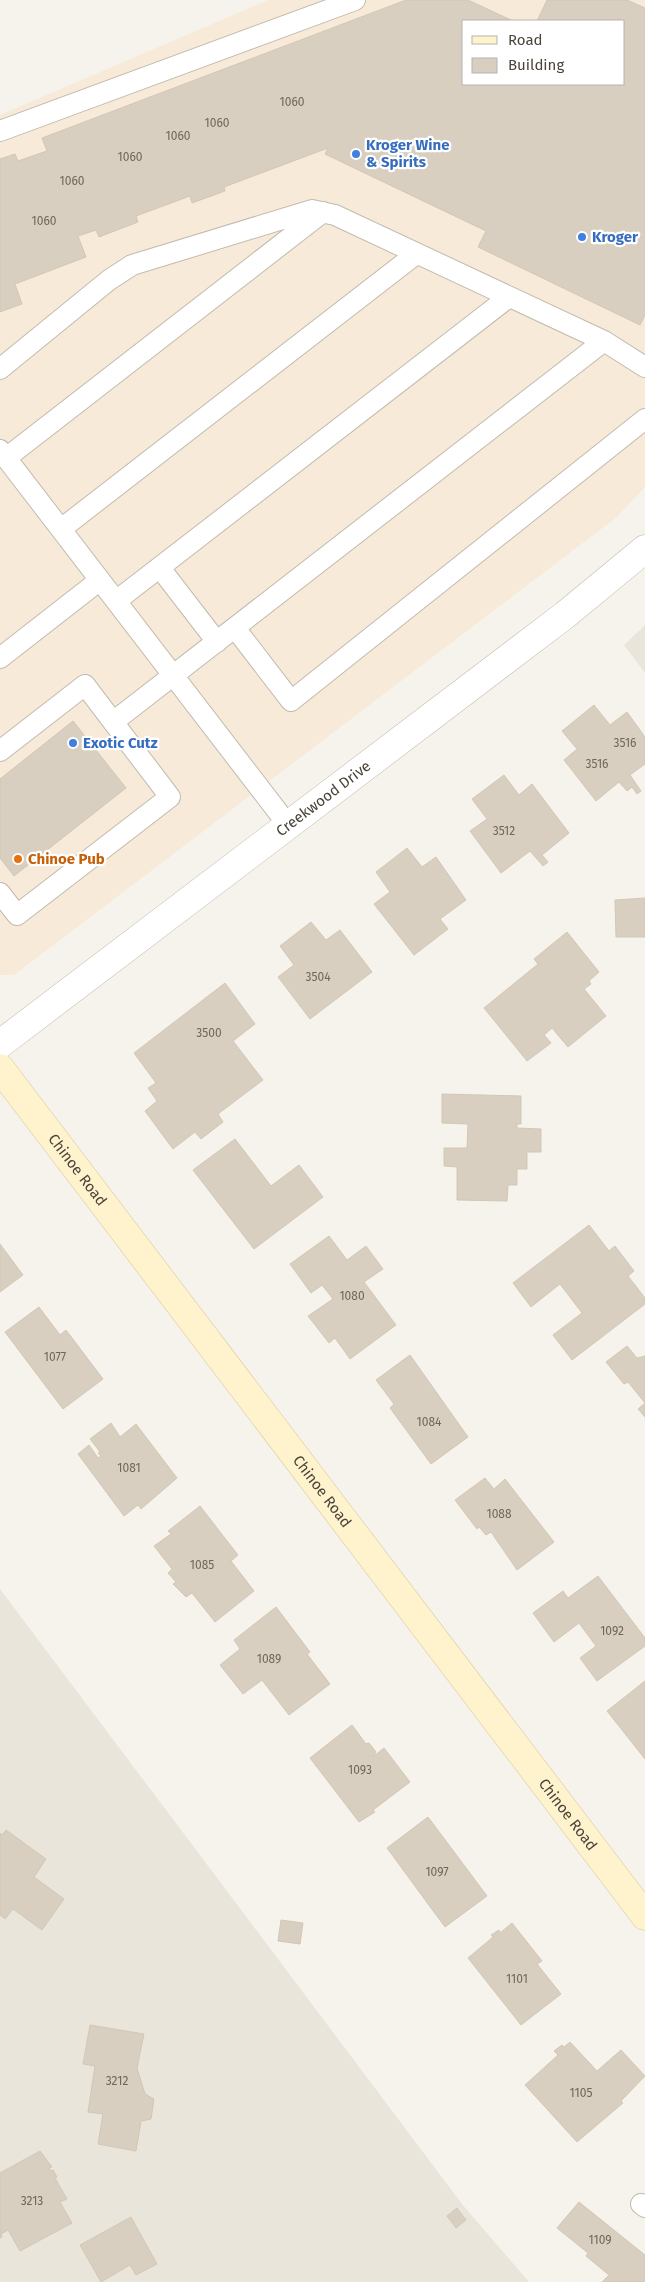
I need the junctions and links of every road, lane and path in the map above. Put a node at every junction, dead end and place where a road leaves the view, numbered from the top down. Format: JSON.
{"nodes":[{"id":1,"x":355,"y":0,"type":"edge"},
{"id":2,"x":0,"y":131,"type":"edge"},
{"id":3,"x":323,"y":212,"type":"junction"},
{"id":4,"x":416,"y":254,"type":"junction"},
{"id":5,"x":509,"y":297,"type":"junction"},
{"id":6,"x":604,"y":341,"type":"junction"},
{"id":7,"x":645,"y":367,"type":"edge"},
{"id":8,"x":0,"y":369,"type":"edge"},
{"id":9,"x":645,"y":419,"type":"edge"},
{"id":10,"x":3,"y":454,"type":"edge"},
{"id":11,"x":61,"y":529,"type":"junction"},
{"id":12,"x":645,"y":549,"type":"edge"},
{"id":13,"x":160,"y":568,"type":"junction"},
{"id":14,"x":100,"y":580,"type":"junction"},
{"id":15,"x":116,"y":601,"type":"junction"},
{"id":16,"x":235,"y":628,"type":"junction"},
{"id":17,"x":217,"y":642,"type":"junction"},
{"id":18,"x":0,"y":658,"type":"edge"},
{"id":19,"x":173,"y":675,"type":"junction"},
{"id":20,"x":113,"y":722,"type":"junction"},
{"id":21,"x":2,"y":746,"type":"edge"},
{"id":22,"x":288,"y":825,"type":"junction"},
{"id":23,"x":0,"y":893,"type":"edge"},
{"id":24,"x":0,"y":1044,"type":"edge"},
{"id":25,"x":0,"y":1068,"type":"edge"},
{"id":26,"x":645,"y":1916,"type":"edge"}],
"edges":[{"from":1,"to":2,"type":"lane"},
{"from":3,"to":4,"type":"lane"},
{"from":3,"to":8,"type":"lane"},
{"from":3,"to":10,"type":"lane"},
{"from":4,"to":5,"type":"lane"},
{"from":4,"to":11,"type":"lane"},
{"from":5,"to":6,"type":"lane"},
{"from":5,"to":13,"type":"lane"},
{"from":6,"to":7,"type":"lane"},
{"from":6,"to":16,"type":"lane"},
{"from":9,"to":16,"type":"lane"},
{"from":10,"to":11,"type":"lane"},
{"from":11,"to":14,"type":"lane"},
{"from":12,"to":22,"type":"street","name":"Creekwood Drive"},
{"from":13,"to":15,"type":"lane"},
{"from":13,"to":17,"type":"lane"},
{"from":14,"to":15,"type":"lane"},
{"from":14,"to":18,"type":"lane"},
{"from":15,"to":19,"type":"lane"},
{"from":16,"to":17,"type":"lane"},
{"from":17,"to":19,"type":"lane"},
{"from":19,"to":20,"type":"lane"},
{"from":19,"to":22,"type":"lane"},
{"from":20,"to":21,"type":"lane"},
{"from":20,"to":23,"type":"lane"},
{"from":22,"to":24,"type":"street","name":"Creekwood Drive"},
{"from":25,"to":26,"type":"street","name":"Chinoe Road"}]}
